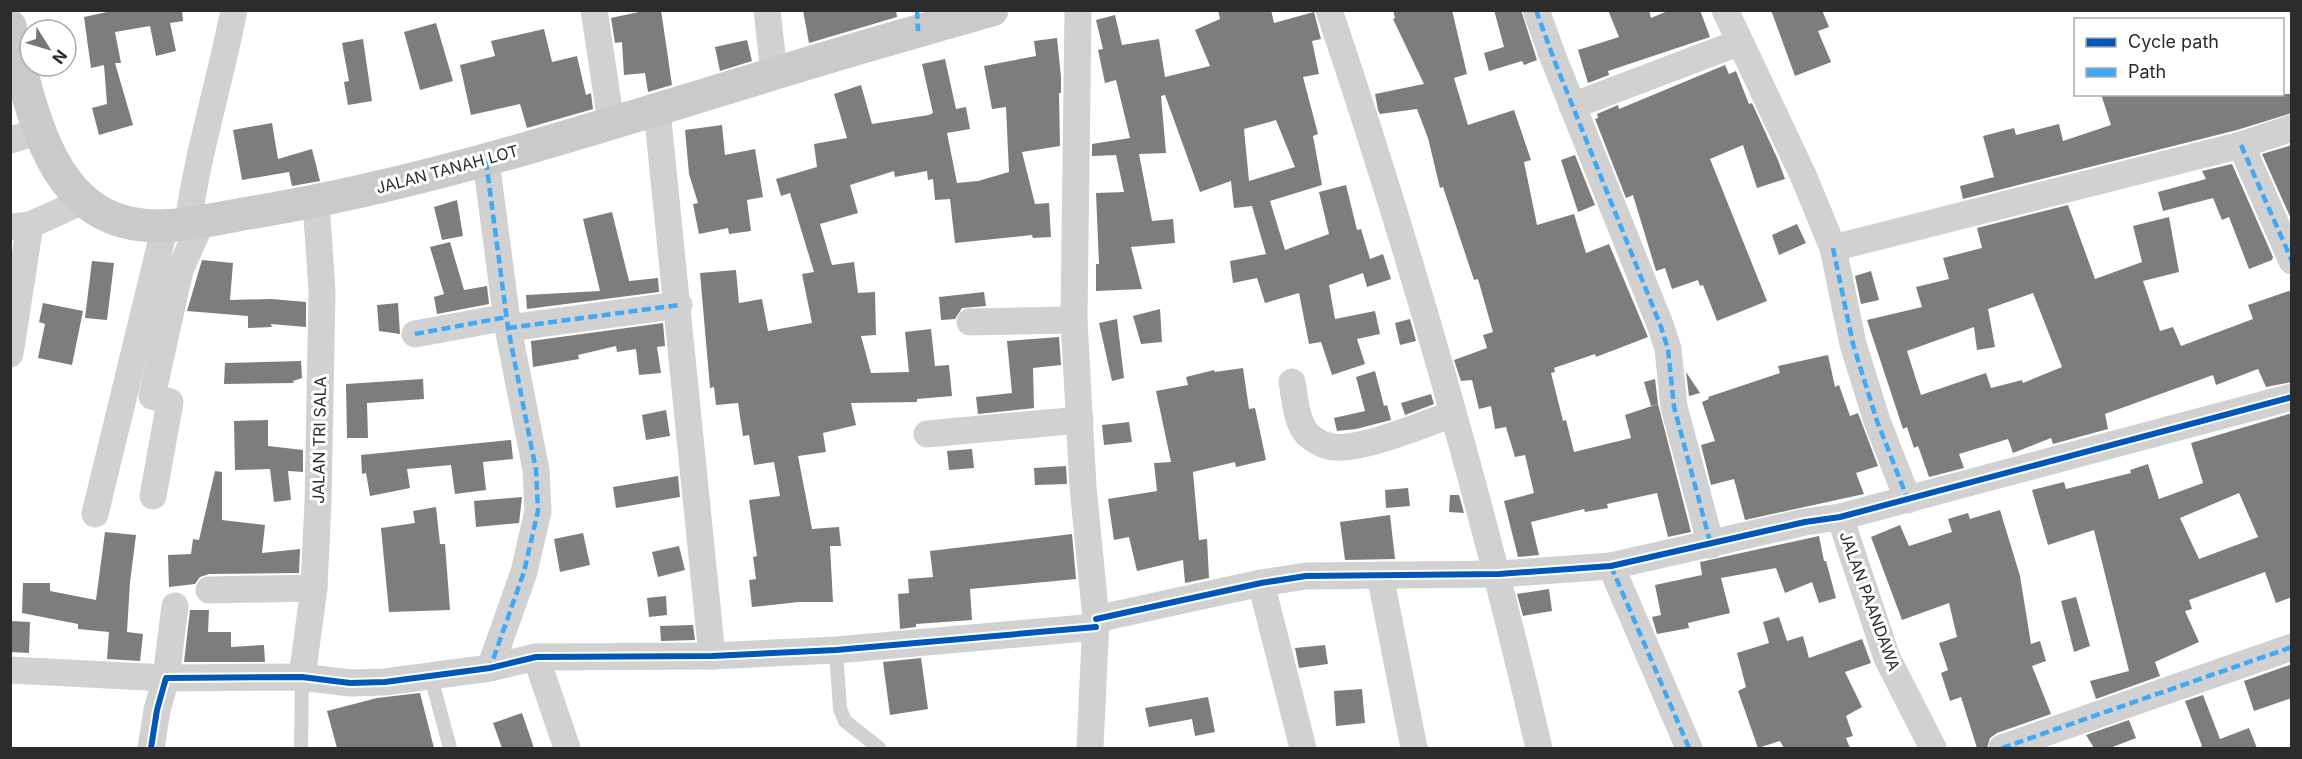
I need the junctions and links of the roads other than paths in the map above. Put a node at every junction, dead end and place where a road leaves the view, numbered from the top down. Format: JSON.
{"nodes":[{"id":1,"x":234,"y":10,"type":"edge"},
{"id":2,"x":594,"y":10,"type":"edge"},
{"id":3,"x":767,"y":10,"type":"edge"},
{"id":4,"x":992,"y":10,"type":"edge"},
{"id":5,"x":1078,"y":10,"type":"edge"},
{"id":6,"x":1329,"y":10,"type":"edge"},
{"id":7,"x":1536,"y":10,"type":"edge"},
{"id":8,"x":1725,"y":10,"type":"edge"},
{"id":9,"x":918,"y":21,"type":"edge"},
{"id":10,"x":10,"y":26,"type":"edge"},
{"id":11,"x":1738,"y":43,"type":"junction"},
{"id":12,"x":774,"y":73,"type":"junction"},
{"id":13,"x":1572,"y":106,"type":"junction"},
{"id":14,"x":657,"y":110,"type":"junction"},
{"id":15,"x":611,"y":122,"type":"junction"},
{"id":16,"x":2292,"y":128,"type":"edge"},
{"id":17,"x":26,"y":135,"type":"edge"},
{"id":18,"x":2241,"y":146,"type":"junction"},
{"id":19,"x":486,"y":161,"type":"junction"},
{"id":20,"x":83,"y":201,"type":"junction"},
{"id":21,"x":316,"y":202,"type":"junction"},
{"id":22,"x":185,"y":223,"type":"junction"},
{"id":23,"x":20,"y":226,"type":"edge"},
{"id":24,"x":1833,"y":248,"type":"junction"},
{"id":25,"x":2292,"y":261,"type":"edge"},
{"id":26,"x":679,"y":305,"type":"junction"},
{"id":27,"x":1074,"y":320,"type":"junction"},
{"id":28,"x":507,"y":322,"type":"junction"},
{"id":29,"x":970,"y":322,"type":"dead end"},
{"id":30,"x":415,"y":334,"type":"dead end"},
{"id":31,"x":10,"y":354,"type":"edge"},
{"id":32,"x":1292,"y":382,"type":"dead end"},
{"id":33,"x":2292,"y":397,"type":"edge"},
{"id":34,"x":1453,"y":414,"type":"junction"},
{"id":35,"x":1080,"y":420,"type":"junction"},
{"id":36,"x":927,"y":434,"type":"dead end"},
{"id":37,"x":153,"y":496,"type":"dead end"},
{"id":38,"x":1908,"y":500,"type":"junction"},
{"id":39,"x":95,"y":514,"type":"dead end"},
{"id":40,"x":1840,"y":517,"type":"junction"},
{"id":41,"x":1711,"y":545,"type":"junction"},
{"id":42,"x":1611,"y":566,"type":"junction"},
{"id":43,"x":1499,"y":574,"type":"junction"},
{"id":44,"x":1380,"y":575,"type":"junction"},
{"id":45,"x":1261,"y":583,"type":"junction"},
{"id":46,"x":314,"y":588,"type":"junction"},
{"id":47,"x":209,"y":590,"type":"dead end"},
{"id":48,"x":175,"y":606,"type":"dead end"},
{"id":49,"x":1096,"y":623,"type":"junction"},
{"id":50,"x":2292,"y":647,"type":"edge"},
{"id":51,"x":836,"y":650,"type":"junction"},
{"id":52,"x":712,"y":656,"type":"junction"},
{"id":53,"x":536,"y":657,"type":"junction"},
{"id":54,"x":490,"y":668,"type":"junction"},
{"id":55,"x":10,"y":670,"type":"edge"},
{"id":56,"x":302,"y":677,"type":"junction"},
{"id":57,"x":430,"y":677,"type":"junction"},
{"id":58,"x":166,"y":678,"type":"junction"},
{"id":59,"x":151,"y":748,"type":"edge"},
{"id":60,"x":301,"y":748,"type":"edge"},
{"id":61,"x":450,"y":748,"type":"edge"},
{"id":62,"x":567,"y":748,"type":"edge"},
{"id":63,"x":879,"y":748,"type":"edge"},
{"id":64,"x":1090,"y":748,"type":"edge"},
{"id":65,"x":1303,"y":748,"type":"edge"},
{"id":66,"x":1414,"y":748,"type":"edge"},
{"id":67,"x":1539,"y":748,"type":"edge"},
{"id":68,"x":1689,"y":748,"type":"edge"},
{"id":69,"x":1933,"y":748,"type":"edge"},
{"id":70,"x":2002,"y":748,"type":"edge"}],
"edges":[{"from":1,"to":22,"type":"street"},
{"from":2,"to":15,"type":"street"},
{"from":3,"to":12,"type":"street"},
{"from":4,"to":9,"type":"main road","name":"JALAN TANAH LOT"},
{"from":5,"to":27,"type":"street"},
{"from":6,"to":34,"type":"street"},
{"from":7,"to":13,"type":"street"},
{"from":8,"to":11,"type":"street"},
{"from":9,"to":12,"type":"main road","name":"JALAN TANAH LOT"},
{"from":10,"to":17,"type":"main road","name":"JALAN TANAH LOT"},
{"from":11,"to":13,"type":"street"},
{"from":11,"to":24,"type":"street"},
{"from":12,"to":14,"type":"main road","name":"JALAN TANAH LOT"},
{"from":13,"to":41,"type":"street"},
{"from":14,"to":15,"type":"main road","name":"JALAN TANAH LOT"},
{"from":14,"to":26,"type":"street"},
{"from":15,"to":19,"type":"main road","name":"JALAN TANAH LOT"},
{"from":16,"to":18,"type":"street"},
{"from":17,"to":20,"type":"main road","name":"JALAN TANAH LOT"},
{"from":18,"to":24,"type":"street"},
{"from":18,"to":25,"type":"street"},
{"from":19,"to":21,"type":"main road","name":"JALAN TANAH LOT"},
{"from":19,"to":28,"type":"street"},
{"from":20,"to":22,"type":"main road","name":"JALAN TANAH LOT"},
{"from":20,"to":23,"type":"street"},
{"from":21,"to":22,"type":"main road","name":"JALAN TANAH LOT"},
{"from":21,"to":46,"type":"street","name":"JALAN TRI SALA"},
{"from":22,"to":37,"type":"street"},
{"from":22,"to":39,"type":"street"},
{"from":23,"to":31,"type":"street"},
{"from":24,"to":38,"type":"street"},
{"from":26,"to":28,"type":"street"},
{"from":26,"to":52,"type":"street"},
{"from":27,"to":29,"type":"street"},
{"from":27,"to":35,"type":"street"},
{"from":28,"to":30,"type":"street"},
{"from":28,"to":54,"type":"street"},
{"from":32,"to":34,"type":"street"},
{"from":33,"to":38,"type":"street"},
{"from":34,"to":43,"type":"street"},
{"from":35,"to":36,"type":"street"},
{"from":35,"to":49,"type":"street"},
{"from":38,"to":40,"type":"street"},
{"from":40,"to":41,"type":"street"},
{"from":40,"to":69,"type":"street","name":"JALAN PAANDAWA"},
{"from":41,"to":42,"type":"street"},
{"from":42,"to":43,"type":"street"},
{"from":42,"to":68,"type":"street"},
{"from":43,"to":44,"type":"street"},
{"from":43,"to":67,"type":"street"},
{"from":44,"to":45,"type":"street"},
{"from":44,"to":66,"type":"street"},
{"from":45,"to":49,"type":"street"},
{"from":45,"to":65,"type":"street"},
{"from":46,"to":47,"type":"street"},
{"from":46,"to":56,"type":"street","name":"JALAN TRI SALA"},
{"from":48,"to":58,"type":"street"},
{"from":49,"to":51,"type":"street"},
{"from":49,"to":64,"type":"street"},
{"from":50,"to":70,"type":"street"},
{"from":51,"to":52,"type":"street"},
{"from":51,"to":63,"type":"lane"},
{"from":52,"to":53,"type":"street"},
{"from":53,"to":54,"type":"street"},
{"from":53,"to":62,"type":"street"},
{"from":54,"to":57,"type":"street"},
{"from":55,"to":58,"type":"street"},
{"from":56,"to":57,"type":"street"},
{"from":56,"to":58,"type":"street"},
{"from":56,"to":60,"type":"lane"},
{"from":57,"to":61,"type":"lane"},
{"from":58,"to":59,"type":"street"}]}
